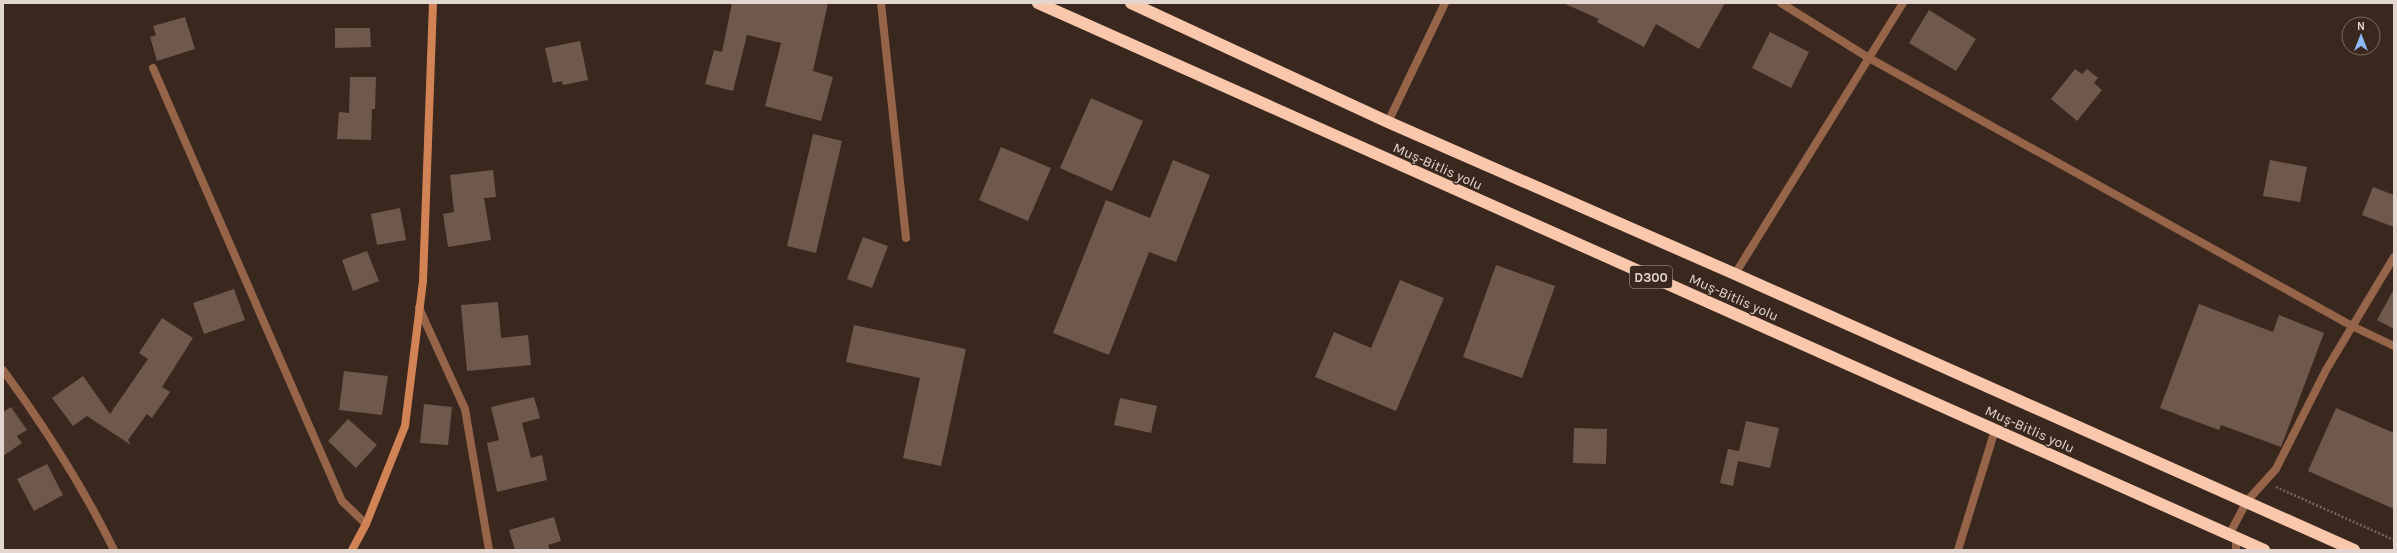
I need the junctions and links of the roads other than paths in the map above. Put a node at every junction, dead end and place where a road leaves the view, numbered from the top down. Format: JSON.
{"nodes":[{"id":1,"x":433,"y":3,"type":"edge"},
{"id":2,"x":881,"y":3,"type":"edge"},
{"id":3,"x":1038,"y":3,"type":"edge"},
{"id":4,"x":1131,"y":3,"type":"edge"},
{"id":5,"x":1445,"y":3,"type":"edge"},
{"id":6,"x":1781,"y":3,"type":"edge"},
{"id":7,"x":1903,"y":3,"type":"edge"},
{"id":8,"x":1868,"y":58,"type":"junction"},
{"id":9,"x":154,"y":68,"type":"dead end"},
{"id":10,"x":1388,"y":122,"type":"junction"},
{"id":11,"x":906,"y":238,"type":"dead end"},
{"id":12,"x":2394,"y":257,"type":"edge"},
{"id":13,"x":1735,"y":274,"type":"junction"},
{"id":14,"x":420,"y":308,"type":"junction"},
{"id":15,"x":2352,"y":326,"type":"junction"},
{"id":16,"x":2394,"y":346,"type":"edge"},
{"id":17,"x":3,"y":370,"type":"edge"},
{"id":18,"x":1994,"y":430,"type":"junction"},
{"id":19,"x":2247,"y":501,"type":"junction"},
{"id":20,"x":366,"y":524,"type":"junction"},
{"id":21,"x":2233,"y":536,"type":"junction"},
{"id":22,"x":114,"y":550,"type":"edge"},
{"id":23,"x":352,"y":550,"type":"edge"},
{"id":24,"x":489,"y":550,"type":"edge"},
{"id":25,"x":1958,"y":550,"type":"edge"},
{"id":26,"x":2236,"y":550,"type":"edge"},
{"id":27,"x":2264,"y":550,"type":"edge"},
{"id":28,"x":2354,"y":550,"type":"edge"}],
"edges":[{"from":1,"to":14,"type":"street"},
{"from":2,"to":11,"type":"street"},
{"from":3,"to":18,"type":"highway","name":"Muş-Bitlis yolu","number":"D300"},
{"from":4,"to":10,"type":"highway","name":"Muş-Bitlis yolu","number":"D300"},
{"from":5,"to":10,"type":"street"},
{"from":6,"to":8,"type":"street"},
{"from":7,"to":8,"type":"street"},
{"from":8,"to":13,"type":"street"},
{"from":8,"to":15,"type":"street"},
{"from":9,"to":20,"type":"street"},
{"from":10,"to":13,"type":"highway","name":"Muş-Bitlis yolu","number":"D300"},
{"from":12,"to":15,"type":"street"},
{"from":13,"to":19,"type":"highway","name":"Muş-Bitlis yolu","number":"D300"},
{"from":14,"to":20,"type":"street"},
{"from":14,"to":24,"type":"street"},
{"from":15,"to":16,"type":"street"},
{"from":15,"to":19,"type":"street"},
{"from":17,"to":22,"type":"street"},
{"from":18,"to":21,"type":"highway","name":"Muş-Bitlis yolu","number":"D300"},
{"from":18,"to":25,"type":"street"},
{"from":19,"to":21,"type":"street"},
{"from":19,"to":28,"type":"highway","name":"Muş-Bitlis yolu","number":"D300"},
{"from":20,"to":23,"type":"street"},
{"from":21,"to":26,"type":"street"},
{"from":21,"to":27,"type":"highway","name":"Muş-Bitlis yolu","number":"D300"}]}
